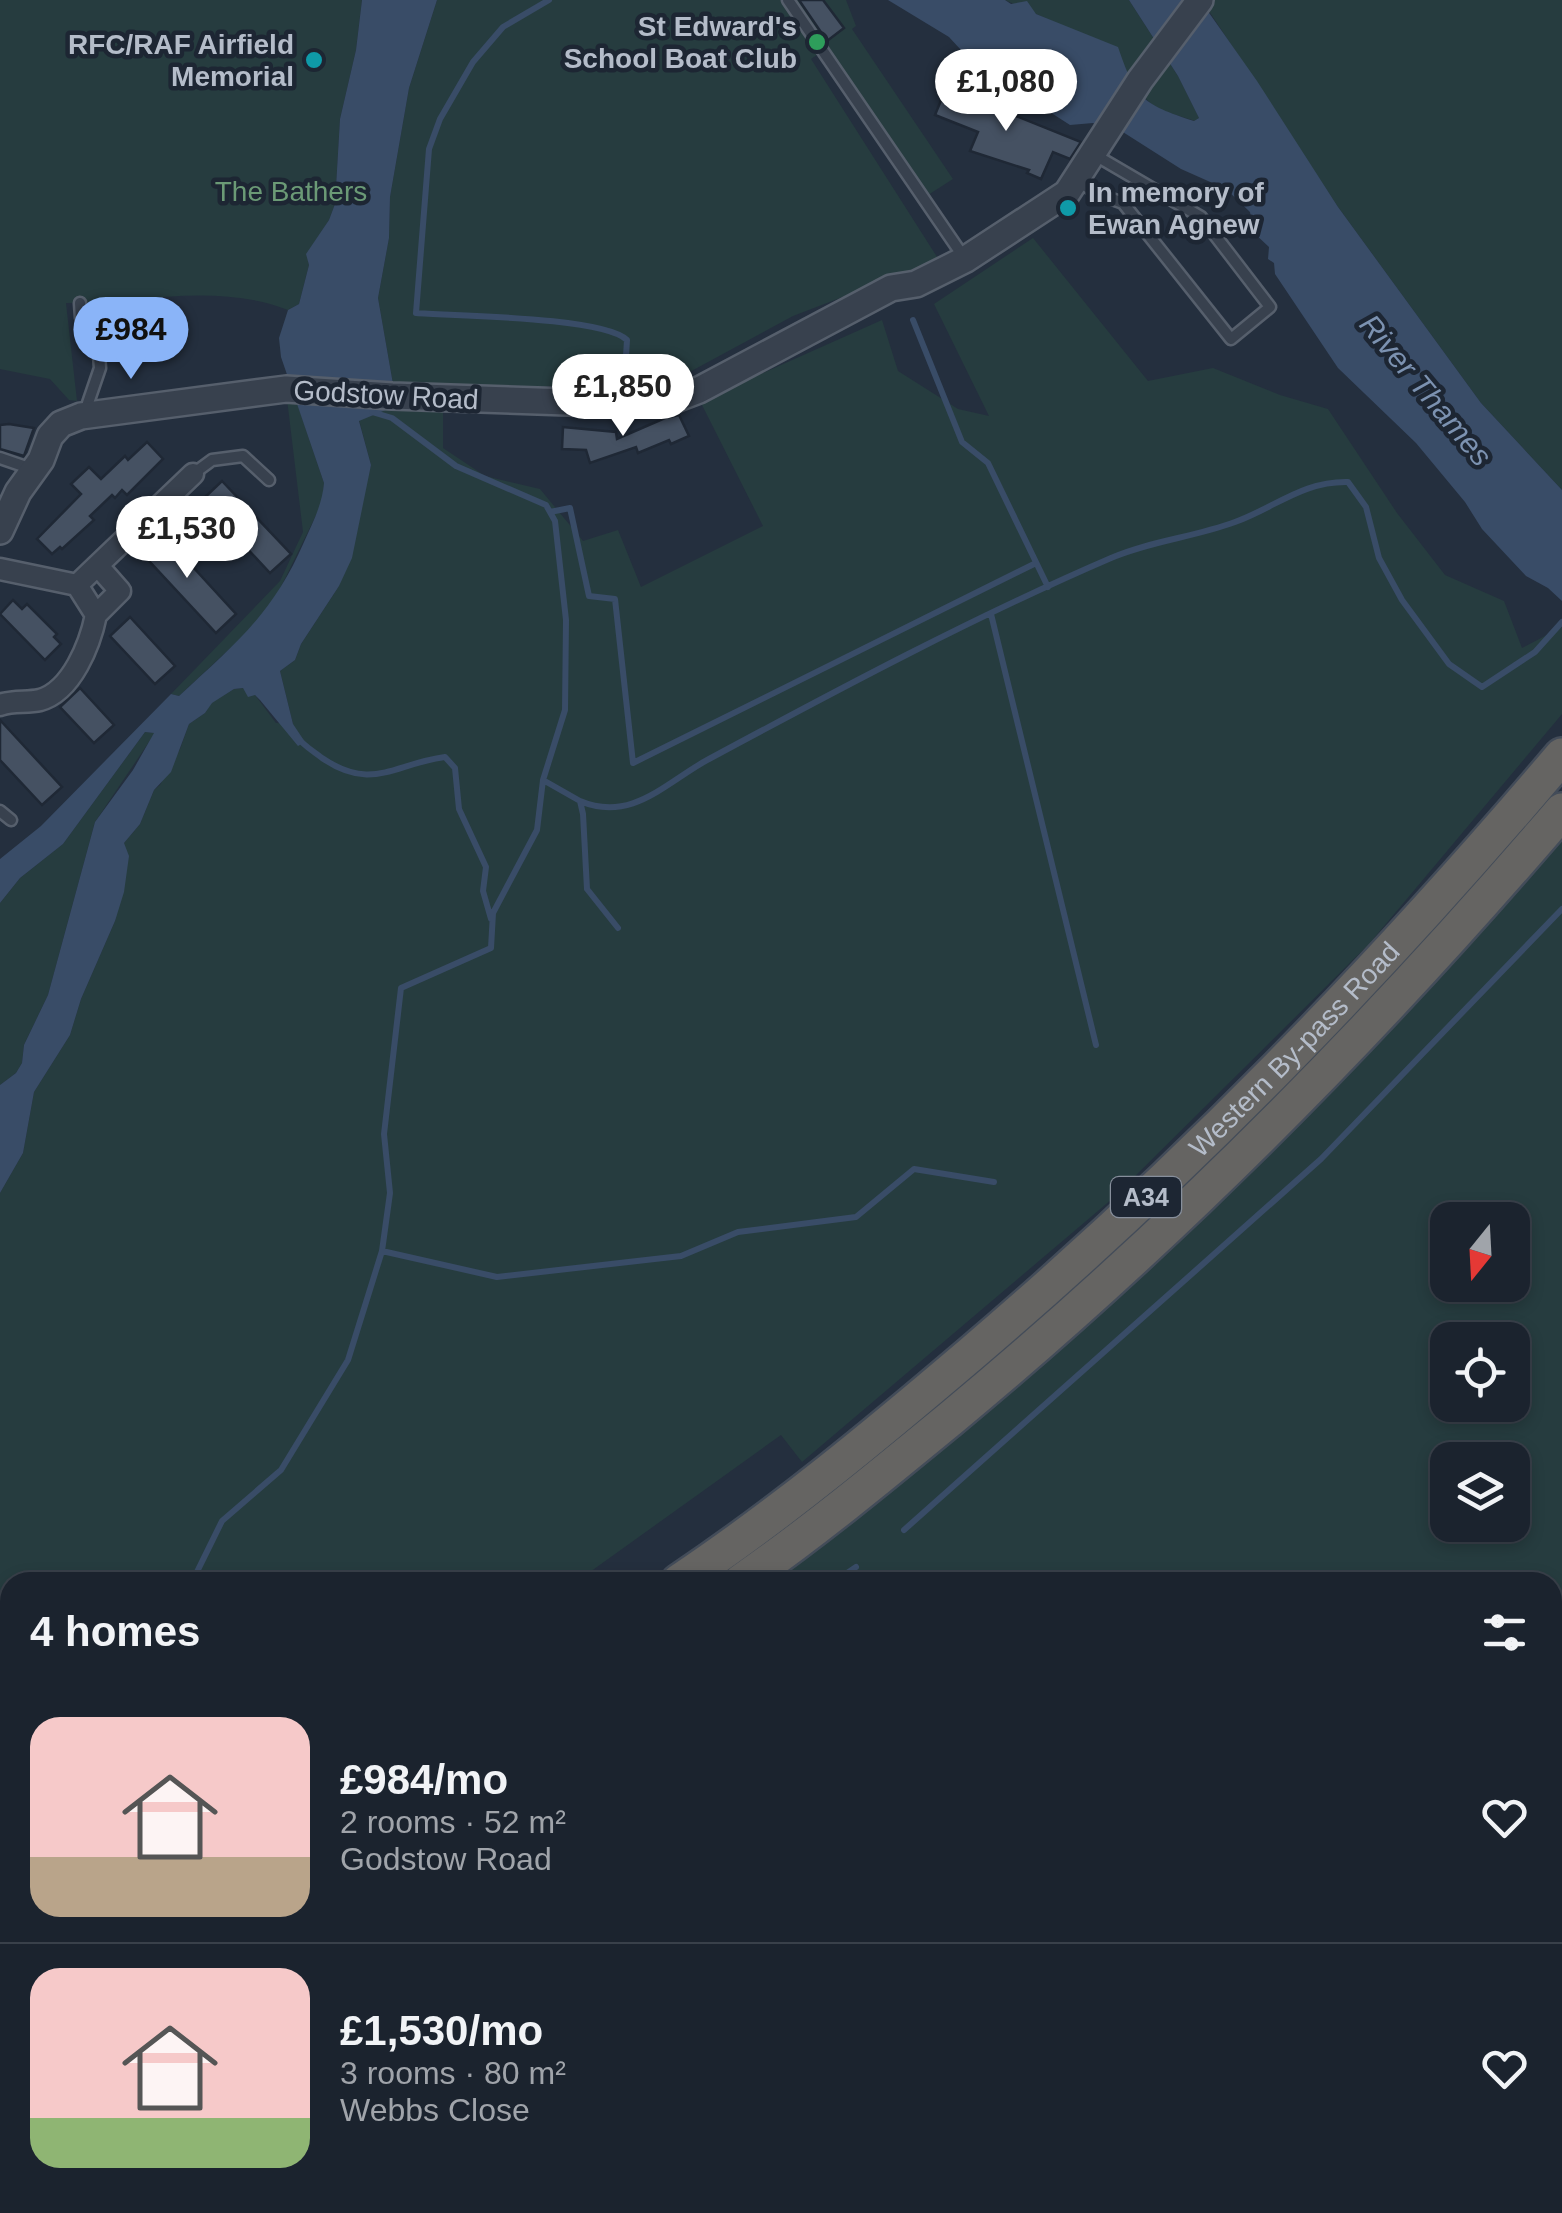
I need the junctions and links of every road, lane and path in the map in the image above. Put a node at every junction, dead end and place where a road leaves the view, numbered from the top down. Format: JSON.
{"nodes":[{"id":1,"x":788,"y":0,"type":"edge"},
{"id":2,"x":1200,"y":0,"type":"edge"},
{"id":3,"x":1095,"y":155,"type":"junction"},
{"id":4,"x":1078,"y":181,"type":"junction"},
{"id":5,"x":966,"y":259,"type":"junction"},
{"id":6,"x":80,"y":303,"type":"dead end"},
{"id":7,"x":90,"y":415,"type":"junction"},
{"id":8,"x":0,"y":458,"type":"edge"},
{"id":9,"x":36,"y":470,"type":"junction"},
{"id":10,"x":193,"y":474,"type":"joint"},
{"id":11,"x":269,"y":480,"type":"dead end"},
{"id":12,"x":0,"y":531,"type":"edge"},
{"id":13,"x":98,"y":566,"type":"junction"},
{"id":14,"x":0,"y":568,"type":"edge"},
{"id":15,"x":77,"y":585,"type":"junction"},
{"id":16,"x":96,"y":615,"type":"junction"},
{"id":17,"x":0,"y":705,"type":"edge"},
{"id":18,"x":1562,"y":756,"type":"edge"},
{"id":19,"x":0,"y":811,"type":"edge"},
{"id":20,"x":1562,"y":811,"type":"edge"},
{"id":21,"x":11,"y":820,"type":"dead end"},
{"id":22,"x":694,"y":1572,"type":"edge"},
{"id":23,"x":753,"y":1572,"type":"edge"}],
"edges":[{"from":1,"to":5,"type":"lane"},
{"from":2,"to":3,"type":"street","name":"Godstow Road"},
{"from":3,"to":4,"type":"street","name":"Godstow Road"},
{"from":3,"to":4,"type":"lane"},
{"from":4,"to":5,"type":"street","name":"Godstow Road"},
{"from":5,"to":7,"type":"street","name":"Godstow Road"},
{"from":6,"to":7,"type":"lane"},
{"from":7,"to":9,"type":"street","name":"Godstow Road"},
{"from":8,"to":9,"type":"lane"},
{"from":9,"to":12,"type":"street","name":"Godstow Road"},
{"from":10,"to":11,"type":"lane"},
{"from":10,"to":13,"type":"street"},
{"from":13,"to":15,"type":"street"},
{"from":13,"to":16,"type":"street"},
{"from":14,"to":15,"type":"street"},
{"from":15,"to":16,"type":"street"},
{"from":16,"to":17,"type":"street"},
{"from":18,"to":22,"type":"highway","name":"Western By-pass Road","number":"A34"},
{"from":19,"to":21,"type":"lane"},
{"from":20,"to":23,"type":"highway","name":"Western By-pass Road","number":"A34"}]}
